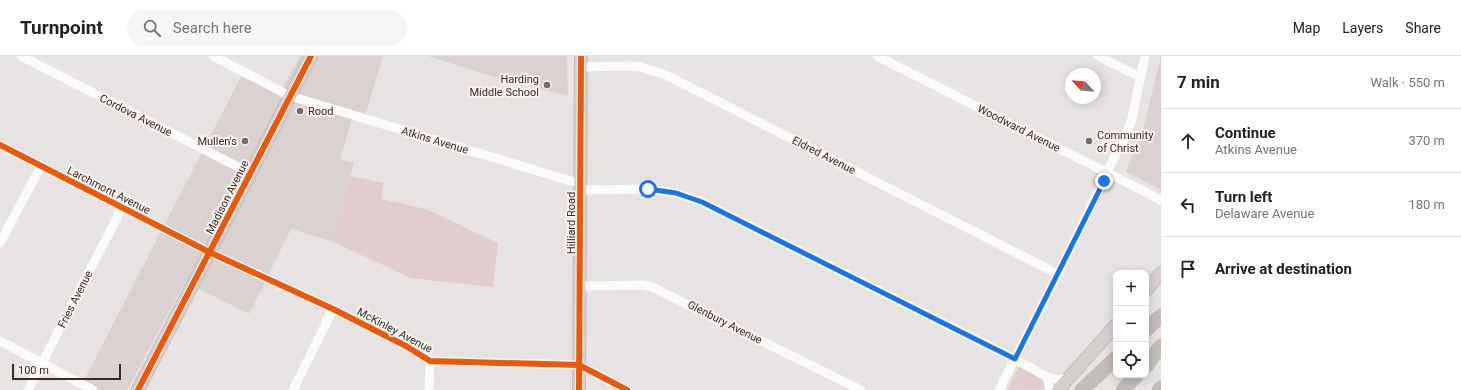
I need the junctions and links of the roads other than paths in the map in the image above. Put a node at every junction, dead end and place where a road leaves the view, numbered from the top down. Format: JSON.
{"nodes":[{"id":1,"x":21,"y":56,"type":"edge"},
{"id":2,"x":213,"y":56,"type":"edge"},
{"id":3,"x":311,"y":56,"type":"edge"},
{"id":4,"x":877,"y":56,"type":"edge"},
{"id":5,"x":1098,"y":56,"type":"edge"},
{"id":6,"x":1145,"y":56,"type":"edge"},
{"id":7,"x":581,"y":62,"type":"edge"},
{"id":8,"x":1140,"y":77,"type":"junction"},
{"id":9,"x":290,"y":96,"type":"junction"},
{"id":10,"x":0,"y":145,"type":"edge"},
{"id":11,"x":40,"y":166,"type":"junction"},
{"id":12,"x":250,"y":173,"type":"junction"},
{"id":13,"x":1108,"y":173,"type":"junction"},
{"id":14,"x":581,"y":187,"type":"junction"},
{"id":15,"x":1161,"y":200,"type":"edge"},
{"id":16,"x":122,"y":208,"type":"junction"},
{"id":17,"x":0,"y":243,"type":"edge"},
{"id":18,"x":209,"y":252,"type":"junction"},
{"id":19,"x":1161,"y":273,"type":"edge"},
{"id":20,"x":1058,"y":274,"type":"junction"},
{"id":21,"x":580,"y":286,"type":"junction"},
{"id":22,"x":1149,"y":287,"type":"edge"},
{"id":23,"x":333,"y":309,"type":"junction"},
{"id":24,"x":1161,"y":316,"type":"edge"},
{"id":25,"x":1149,"y":327,"type":"edge"},
{"id":26,"x":1113,"y":328,"type":"edge"},
{"id":27,"x":0,"y":341,"type":"edge"},
{"id":28,"x":1161,"y":346,"type":"edge"},
{"id":29,"x":1015,"y":359,"type":"junction"},
{"id":30,"x":430,"y":361,"type":"junction"},
{"id":31,"x":1113,"y":361,"type":"edge"},
{"id":32,"x":1149,"y":362,"type":"edge"},
{"id":33,"x":42,"y":363,"type":"junction"},
{"id":34,"x":579,"y":365,"type":"junction"},
{"id":35,"x":1047,"y":377,"type":"junction"},
{"id":36,"x":1070,"y":378,"type":"junction"},
{"id":37,"x":1134,"y":378,"type":"edge"},
{"id":38,"x":28,"y":390,"type":"edge"},
{"id":39,"x":93,"y":390,"type":"edge"},
{"id":40,"x":138,"y":390,"type":"edge"},
{"id":41,"x":294,"y":390,"type":"edge"},
{"id":42,"x":429,"y":390,"type":"edge"},
{"id":43,"x":579,"y":390,"type":"edge"},
{"id":44,"x":627,"y":390,"type":"edge"},
{"id":45,"x":861,"y":390,"type":"edge"},
{"id":46,"x":999,"y":390,"type":"edge"},
{"id":47,"x":1050,"y":390,"type":"edge"},
{"id":48,"x":1058,"y":390,"type":"edge"},
{"id":49,"x":1082,"y":390,"type":"edge"},
{"id":50,"x":1123,"y":390,"type":"edge"}],
"edges":[{"from":1,"to":12,"type":"street","name":"Cordova Avenue"},
{"from":2,"to":9,"type":"street","name":"Atkins Avenue"},
{"from":3,"to":9,"type":"main road","name":"Madison Avenue"},
{"from":4,"to":13,"type":"street","name":"Woodward Avenue"},
{"from":5,"to":8,"type":"street"},
{"from":6,"to":8,"type":"street"},
{"from":7,"to":14,"type":"main road","name":"Hilliard Road"},
{"from":7,"to":20,"type":"street","name":"Eldred Avenue"},
{"from":8,"to":13,"type":"street"},
{"from":9,"to":12,"type":"main road","name":"Madison Avenue"},
{"from":9,"to":14,"type":"street","name":"Atkins Avenue"},
{"from":10,"to":11,"type":"street","name":"Larchmont Avenue"},
{"from":11,"to":16,"type":"street","name":"Larchmont Avenue"},
{"from":11,"to":17,"type":"street"},
{"from":12,"to":18,"type":"main road","name":"Madison Avenue"},
{"from":13,"to":15,"type":"street","name":"Woodward Avenue"},
{"from":13,"to":20,"type":"street"},
{"from":14,"to":21,"type":"main road","name":"Hilliard Road"},
{"from":14,"to":29,"type":"street","name":"Atkins Avenue"},
{"from":16,"to":18,"type":"street","name":"Larchmont Avenue"},
{"from":16,"to":33,"type":"street","name":"Fries Avenue"},
{"from":18,"to":23,"type":"street","name":"McKinley Avenue"},
{"from":18,"to":40,"type":"main road","name":"Madison Avenue"},
{"from":19,"to":22,"type":"main road"},
{"from":20,"to":29,"type":"street"},
{"from":21,"to":34,"type":"main road","name":"Hilliard Road"},
{"from":21,"to":45,"type":"street","name":"Glenbury Avenue"},
{"from":23,"to":30,"type":"street","name":"McKinley Avenue"},
{"from":23,"to":41,"type":"street"},
{"from":24,"to":25,"type":"highway"},
{"from":26,"to":36,"type":"main road"},
{"from":27,"to":33,"type":"street"},
{"from":28,"to":32,"type":"highway"},
{"from":29,"to":35,"type":"street","name":"Atkins Avenue"},
{"from":29,"to":46,"type":"street"},
{"from":30,"to":34,"type":"street","name":"McKinley Avenue"},
{"from":30,"to":42,"type":"street"},
{"from":31,"to":49,"type":"highway"},
{"from":33,"to":38,"type":"street","name":"Fries Avenue"},
{"from":33,"to":39,"type":"street"},
{"from":34,"to":43,"type":"main road","name":"Hilliard Road"},
{"from":34,"to":44,"type":"street","name":"McKinley Avenue"},
{"from":35,"to":36,"type":"street","name":"Atkins Avenue"},
{"from":35,"to":47,"type":"street"},
{"from":36,"to":48,"type":"main road"},
{"from":37,"to":50,"type":"highway"}]}
